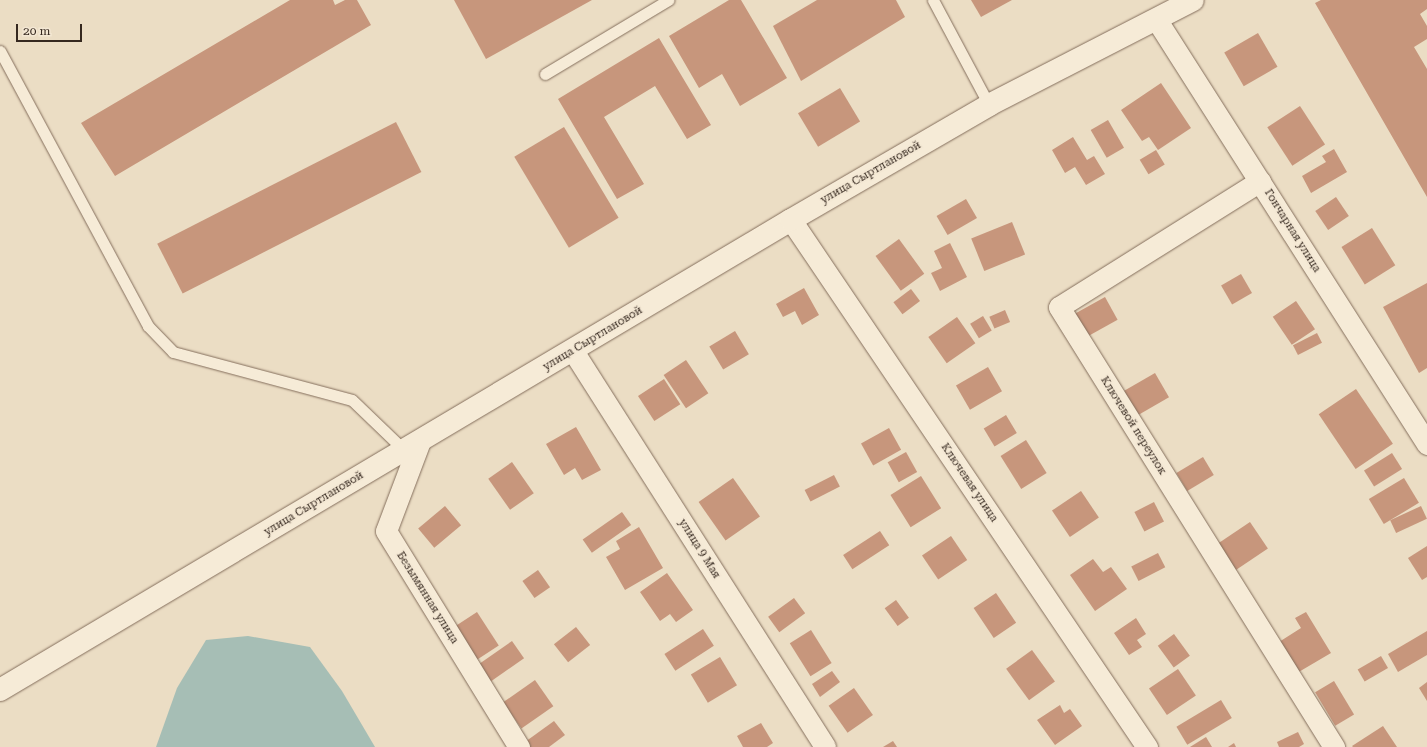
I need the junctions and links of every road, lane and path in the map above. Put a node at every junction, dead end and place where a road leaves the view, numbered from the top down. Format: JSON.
{"nodes":[{"id":1,"x":668,"y":0,"type":"edge"},
{"id":2,"x":933,"y":0,"type":"edge"},
{"id":3,"x":1193,"y":0,"type":"edge"},
{"id":4,"x":1156,"y":19,"type":"junction"},
{"id":5,"x":0,"y":51,"type":"edge"},
{"id":6,"x":545,"y":74,"type":"dead end"},
{"id":7,"x":989,"y":105,"type":"junction"},
{"id":8,"x":1260,"y":181,"type":"junction"},
{"id":9,"x":791,"y":220,"type":"junction"},
{"id":10,"x":573,"y":351,"type":"junction"},
{"id":11,"x":1427,"y":444,"type":"edge"},
{"id":12,"x":412,"y":446,"type":"junction"},
{"id":13,"x":0,"y":690,"type":"edge"},
{"id":14,"x":519,"y":747,"type":"edge"},
{"id":15,"x":825,"y":747,"type":"edge"},
{"id":16,"x":1147,"y":747,"type":"edge"},
{"id":17,"x":1334,"y":747,"type":"edge"}],
"edges":[{"from":1,"to":6,"type":"lane"},
{"from":2,"to":7,"type":"lane"},
{"from":3,"to":4,"type":"street","name":"улица Сыртлановой"},
{"from":4,"to":7,"type":"street","name":"улица Сыртлановой"},
{"from":4,"to":8,"type":"street","name":"Гончарная улица"},
{"from":5,"to":12,"type":"lane"},
{"from":7,"to":9,"type":"street","name":"улица Сыртлановой"},
{"from":8,"to":11,"type":"street","name":"Гончарная улица"},
{"from":8,"to":17,"type":"street","name":"Ключевой переулок"},
{"from":9,"to":10,"type":"street","name":"улица Сыртлановой"},
{"from":9,"to":16,"type":"street","name":"Ключевая улица"},
{"from":10,"to":12,"type":"street","name":"улица Сыртлановой"},
{"from":10,"to":15,"type":"street","name":"улица 9 Мая"},
{"from":12,"to":13,"type":"street","name":"улица Сыртлановой"},
{"from":12,"to":14,"type":"street","name":"Безымянная улица"}]}
